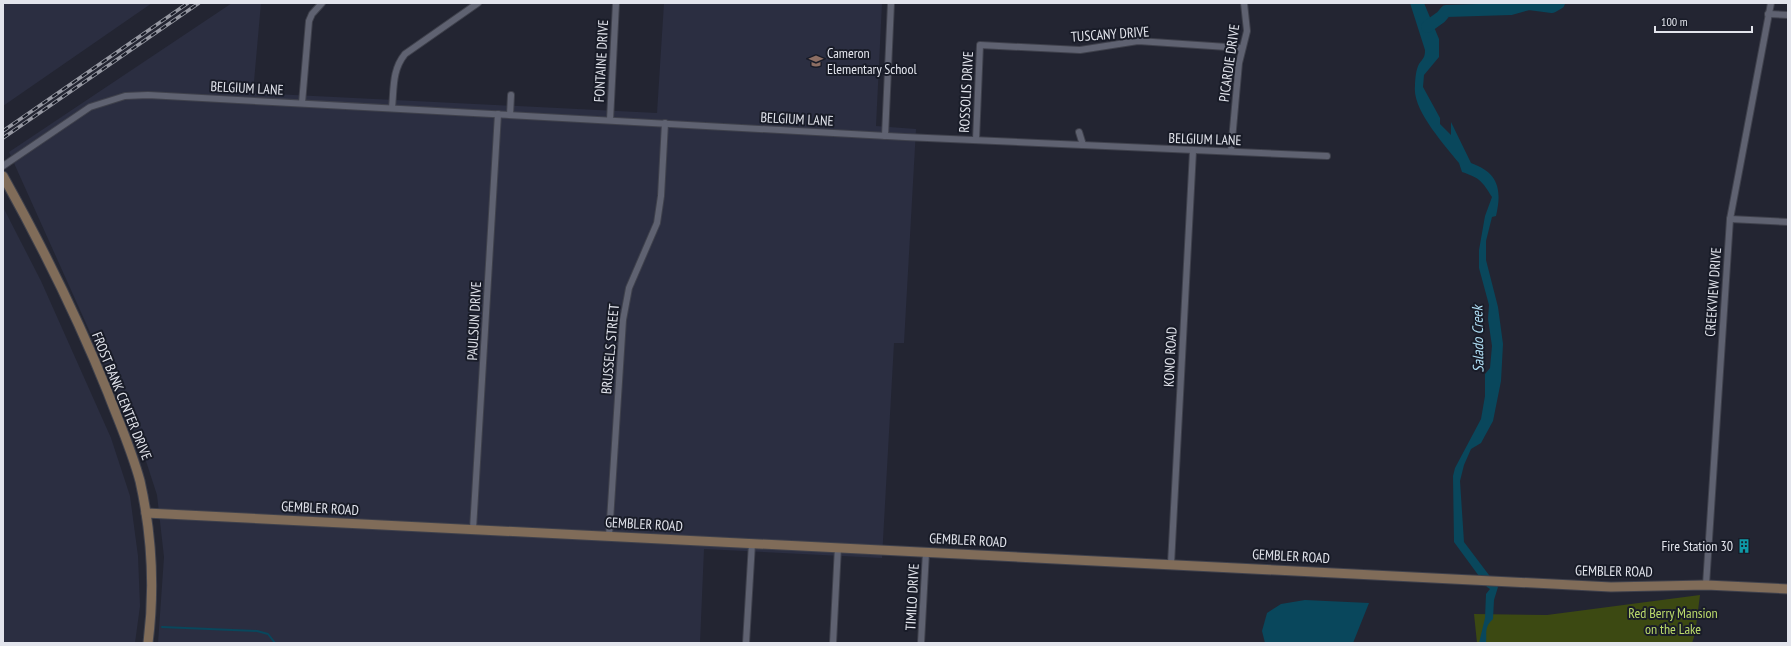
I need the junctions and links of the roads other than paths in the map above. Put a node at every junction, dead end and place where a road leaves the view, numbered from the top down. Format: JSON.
{"nodes":[{"id":1,"x":322,"y":3,"type":"edge"},
{"id":2,"x":478,"y":3,"type":"edge"},
{"id":3,"x":616,"y":3,"type":"edge"},
{"id":4,"x":891,"y":3,"type":"edge"},
{"id":5,"x":1244,"y":3,"type":"edge"},
{"id":6,"x":1771,"y":3,"type":"edge"},
{"id":7,"x":1768,"y":14,"type":"junction"},
{"id":8,"x":1788,"y":15,"type":"edge"},
{"id":9,"x":980,"y":45,"type":"joint"},
{"id":10,"x":1242,"y":48,"type":"junction"},
{"id":11,"x":511,"y":95,"type":"dead end"},
{"id":12,"x":302,"y":103,"type":"junction"},
{"id":13,"x":392,"y":108,"type":"junction"},
{"id":14,"x":498,"y":114,"type":"junction"},
{"id":15,"x":510,"y":114,"type":"junction"},
{"id":16,"x":610,"y":120,"type":"junction"},
{"id":17,"x":665,"y":123,"type":"junction"},
{"id":18,"x":1079,"y":132,"type":"dead end"},
{"id":19,"x":885,"y":136,"type":"junction"},
{"id":20,"x":976,"y":140,"type":"junction"},
{"id":21,"x":1083,"y":145,"type":"junction"},
{"id":22,"x":1193,"y":151,"type":"junction"},
{"id":23,"x":1231,"y":151,"type":"junction"},
{"id":24,"x":1327,"y":156,"type":"dead end"},
{"id":25,"x":3,"y":166,"type":"edge"},
{"id":26,"x":3,"y":176,"type":"edge"},
{"id":27,"x":1730,"y":219,"type":"junction"},
{"id":28,"x":1788,"y":222,"type":"edge"},
{"id":29,"x":146,"y":513,"type":"junction"},
{"id":30,"x":473,"y":529,"type":"junction"},
{"id":31,"x":609,"y":536,"type":"junction"},
{"id":32,"x":752,"y":543,"type":"junction"},
{"id":33,"x":838,"y":547,"type":"junction"},
{"id":34,"x":926,"y":552,"type":"junction"},
{"id":35,"x":1171,"y":564,"type":"junction"},
{"id":36,"x":1706,"y":585,"type":"junction"},
{"id":37,"x":1788,"y":589,"type":"edge"},
{"id":38,"x":148,"y":643,"type":"edge"},
{"id":39,"x":746,"y":643,"type":"edge"},
{"id":40,"x":833,"y":643,"type":"edge"},
{"id":41,"x":921,"y":643,"type":"edge"}],
"edges":[{"from":1,"to":12,"type":"street"},
{"from":2,"to":13,"type":"street"},
{"from":3,"to":16,"type":"street","name":"FONTAINE DRIVE"},
{"from":4,"to":19,"type":"street"},
{"from":5,"to":10,"type":"street","name":"PICARDIE DRIVE"},
{"from":6,"to":7,"type":"street","name":"CREEKVIEW DRIVE"},
{"from":7,"to":8,"type":"street"},
{"from":7,"to":27,"type":"street","name":"CREEKVIEW DRIVE"},
{"from":9,"to":10,"type":"street","name":"TUSCANY DRIVE"},
{"from":9,"to":20,"type":"street","name":"ROSSOLIS DRIVE"},
{"from":10,"to":23,"type":"street","name":"PICARDIE DRIVE"},
{"from":11,"to":15,"type":"street"},
{"from":12,"to":13,"type":"street","name":"BELGIUM LANE"},
{"from":12,"to":25,"type":"street","name":"BELGIUM LANE"},
{"from":13,"to":14,"type":"street","name":"BELGIUM LANE"},
{"from":14,"to":15,"type":"street","name":"BELGIUM LANE"},
{"from":14,"to":30,"type":"street","name":"PAULSUN DRIVE"},
{"from":15,"to":16,"type":"street","name":"BELGIUM LANE"},
{"from":16,"to":17,"type":"street","name":"BELGIUM LANE"},
{"from":17,"to":19,"type":"street","name":"BELGIUM LANE"},
{"from":17,"to":31,"type":"street","name":"BRUSSELS STREET"},
{"from":18,"to":21,"type":"street"},
{"from":19,"to":20,"type":"street","name":"BELGIUM LANE"},
{"from":20,"to":21,"type":"street","name":"BELGIUM LANE"},
{"from":21,"to":22,"type":"street","name":"BELGIUM LANE"},
{"from":22,"to":23,"type":"street","name":"BELGIUM LANE"},
{"from":22,"to":35,"type":"street","name":"KONO ROAD"},
{"from":23,"to":24,"type":"street","name":"BELGIUM LANE"},
{"from":26,"to":29,"type":"main road","name":"FROST BANK CENTER DRIVE"},
{"from":27,"to":28,"type":"street"},
{"from":27,"to":36,"type":"street","name":"CREEKVIEW DRIVE"},
{"from":29,"to":30,"type":"main road","name":"GEMBLER ROAD"},
{"from":29,"to":38,"type":"main road","name":"FROST BANK CENTER DRIVE"},
{"from":30,"to":31,"type":"main road","name":"GEMBLER ROAD"},
{"from":31,"to":32,"type":"main road","name":"GEMBLER ROAD"},
{"from":32,"to":33,"type":"main road","name":"GEMBLER ROAD"},
{"from":32,"to":39,"type":"street"},
{"from":33,"to":34,"type":"main road","name":"GEMBLER ROAD"},
{"from":33,"to":40,"type":"street"},
{"from":34,"to":35,"type":"main road","name":"GEMBLER ROAD"},
{"from":34,"to":41,"type":"street","name":"TIMILO DRIVE"},
{"from":35,"to":36,"type":"main road","name":"GEMBLER ROAD"},
{"from":36,"to":37,"type":"main road","name":"GEMBLER ROAD"}]}
